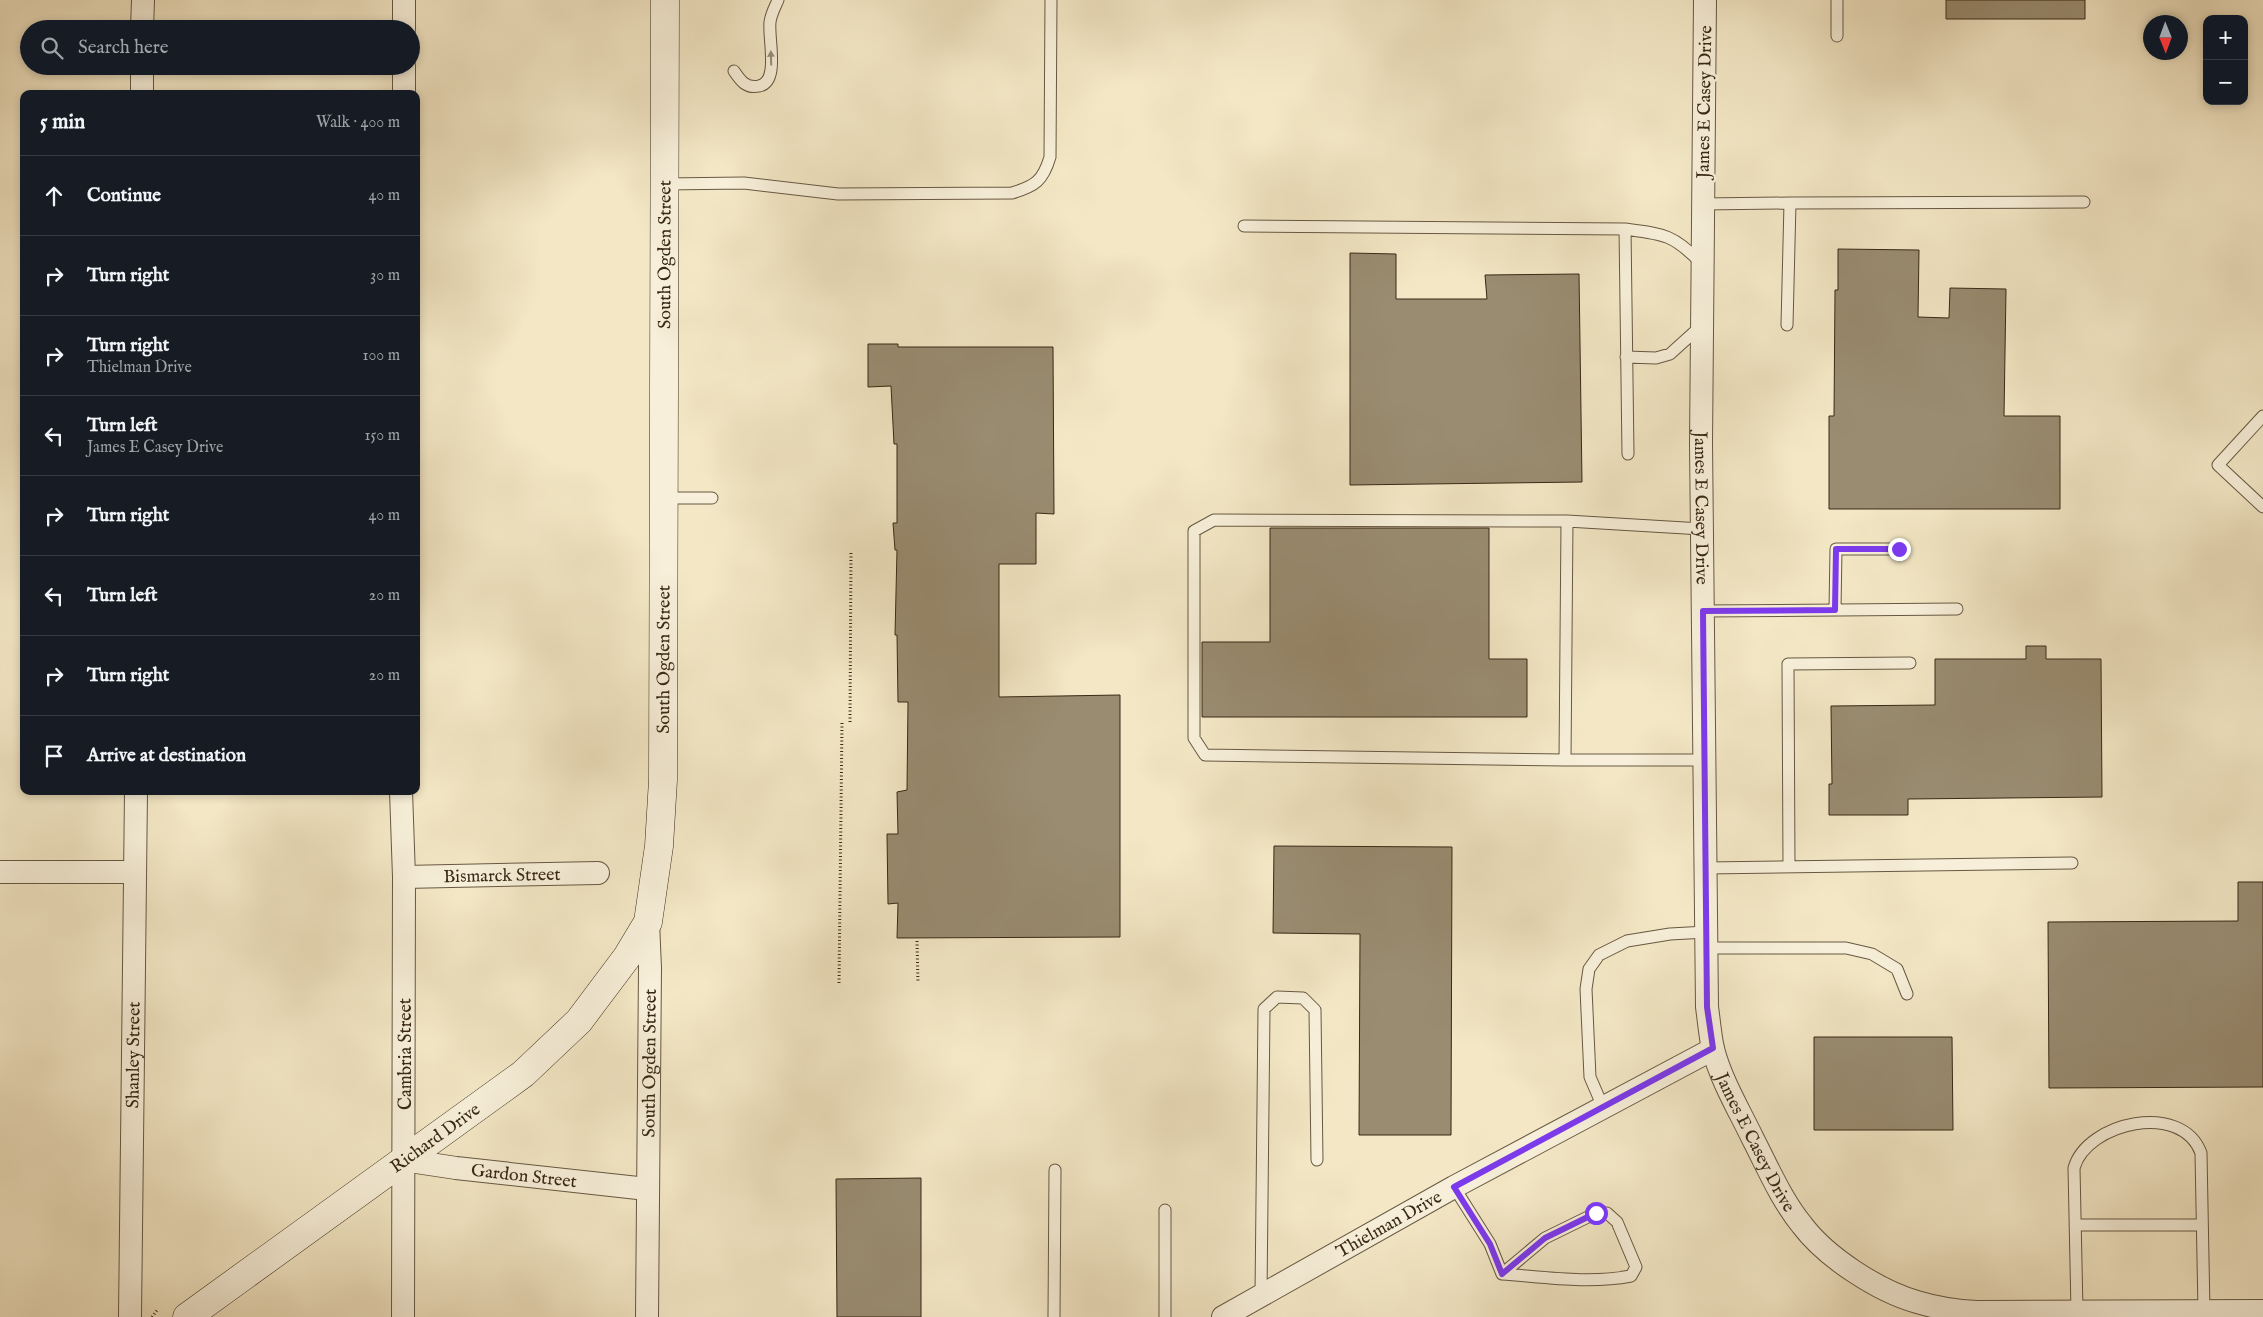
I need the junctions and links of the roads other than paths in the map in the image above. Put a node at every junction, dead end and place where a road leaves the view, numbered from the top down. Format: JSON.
{"nodes":[{"id":1,"x":142,"y":0,"type":"edge"},
{"id":2,"x":404,"y":0,"type":"edge"},
{"id":3,"x":665,"y":0,"type":"edge"},
{"id":4,"x":778,"y":0,"type":"edge"},
{"id":5,"x":1052,"y":0,"type":"edge"},
{"id":6,"x":1705,"y":0,"type":"edge"},
{"id":7,"x":1837,"y":0,"type":"edge"},
{"id":8,"x":142,"y":20,"type":"edge"},
{"id":9,"x":404,"y":20,"type":"edge"},
{"id":10,"x":1837,"y":36,"type":"dead end"},
{"id":11,"x":734,"y":71,"type":"dead end"},
{"id":12,"x":142,"y":75,"type":"edge"},
{"id":13,"x":404,"y":75,"type":"edge"},
{"id":14,"x":142,"y":90,"type":"edge"},
{"id":15,"x":404,"y":90,"type":"edge"},
{"id":16,"x":664,"y":184,"type":"junction"},
{"id":17,"x":2084,"y":202,"type":"dead end"},
{"id":18,"x":1790,"y":203,"type":"junction"},
{"id":19,"x":1702,"y":204,"type":"junction"},
{"id":20,"x":1244,"y":226,"type":"dead end"},
{"id":21,"x":1625,"y":229,"type":"junction"},
{"id":22,"x":1702,"y":265,"type":"junction"},
{"id":23,"x":1787,"y":325,"type":"dead end"},
{"id":24,"x":1701,"y":326,"type":"junction"},
{"id":25,"x":1626,"y":357,"type":"junction"},
{"id":26,"x":2263,"y":416,"type":"edge"},
{"id":27,"x":1628,"y":454,"type":"dead end"},
{"id":28,"x":664,"y":498,"type":"junction"},
{"id":29,"x":712,"y":498,"type":"dead end"},
{"id":30,"x":2263,"y":507,"type":"edge"},
{"id":31,"x":1567,"y":521,"type":"junction"},
{"id":32,"x":1702,"y":529,"type":"junction"},
{"id":33,"x":1899,"y":549,"type":"dead end"},
{"id":34,"x":1956,"y":609,"type":"dead end"},
{"id":35,"x":1835,"y":610,"type":"junction"},
{"id":36,"x":1703,"y":611,"type":"junction"},
{"id":37,"x":1910,"y":663,"type":"dead end"},
{"id":38,"x":1565,"y":760,"type":"junction"},
{"id":39,"x":1705,"y":760,"type":"junction"},
{"id":40,"x":136,"y":795,"type":"edge"},
{"id":41,"x":401,"y":795,"type":"edge"},
{"id":42,"x":2072,"y":863,"type":"dead end"},
{"id":43,"x":1789,"y":867,"type":"junction"},
{"id":44,"x":1706,"y":868,"type":"junction"},
{"id":45,"x":0,"y":872,"type":"edge"},
{"id":46,"x":135,"y":872,"type":"junction"},
{"id":47,"x":598,"y":873,"type":"dead end"},
{"id":48,"x":404,"y":877,"type":"junction"},
{"id":49,"x":648,"y":922,"type":"junction"},
{"id":50,"x":1707,"y":940,"type":"junction"},
{"id":51,"x":1907,"y":994,"type":"dead end"},
{"id":52,"x":1713,"y":1048,"type":"junction"},
{"id":53,"x":1603,"y":1107,"type":"junction"},
{"id":54,"x":403,"y":1160,"type":"junction"},
{"id":55,"x":1317,"y":1160,"type":"dead end"},
{"id":56,"x":1055,"y":1170,"type":"dead end"},
{"id":57,"x":1454,"y":1187,"type":"junction"},
{"id":58,"x":648,"y":1188,"type":"junction"},
{"id":59,"x":1165,"y":1210,"type":"dead end"},
{"id":60,"x":2202,"y":1225,"type":"junction"},
{"id":61,"x":2075,"y":1226,"type":"junction"},
{"id":62,"x":1502,"y":1274,"type":"junction"},
{"id":63,"x":1261,"y":1296,"type":"junction"},
{"id":64,"x":2204,"y":1311,"type":"junction"},
{"id":65,"x":2263,"y":1311,"type":"edge"},
{"id":66,"x":2067,"y":1313,"type":"edge"},
{"id":67,"x":2132,"y":1314,"type":"edge"},
{"id":68,"x":130,"y":1317,"type":"edge"},
{"id":69,"x":187,"y":1317,"type":"edge"},
{"id":70,"x":403,"y":1317,"type":"edge"},
{"id":71,"x":647,"y":1317,"type":"edge"},
{"id":72,"x":1054,"y":1317,"type":"edge"},
{"id":73,"x":1165,"y":1317,"type":"edge"},
{"id":74,"x":1224,"y":1317,"type":"edge"}],
"edges":[{"from":1,"to":8,"type":"street"},
{"from":2,"to":9,"type":"street"},
{"from":3,"to":16,"type":"street","name":"South Ogden Street"},
{"from":11,"to":4,"type":"lane","one_way":true},
{"from":5,"to":16,"type":"lane"},
{"from":6,"to":19,"type":"street","name":"James E Casey Drive"},
{"from":7,"to":10,"type":"lane"},
{"from":12,"to":14,"type":"street"},
{"from":13,"to":15,"type":"street"},
{"from":16,"to":28,"type":"street","name":"South Ogden Street"},
{"from":17,"to":18,"type":"lane"},
{"from":18,"to":19,"type":"lane"},
{"from":18,"to":23,"type":"lane"},
{"from":19,"to":22,"type":"street","name":"James E Casey Drive"},
{"from":20,"to":21,"type":"lane"},
{"from":21,"to":22,"type":"lane"},
{"from":21,"to":25,"type":"lane"},
{"from":22,"to":24,"type":"street","name":"James E Casey Drive"},
{"from":24,"to":25,"type":"lane"},
{"from":24,"to":32,"type":"street","name":"James E Casey Drive"},
{"from":25,"to":27,"type":"lane"},
{"from":26,"to":30,"type":"lane"},
{"from":28,"to":29,"type":"lane"},
{"from":28,"to":49,"type":"street","name":"South Ogden Street"},
{"from":31,"to":32,"type":"lane"},
{"from":31,"to":38,"type":"lane"},
{"from":31,"to":38,"type":"lane"},
{"from":32,"to":36,"type":"street","name":"James E Casey Drive"},
{"from":33,"to":35,"type":"lane"},
{"from":34,"to":35,"type":"lane"},
{"from":35,"to":36,"type":"lane"},
{"from":36,"to":39,"type":"street","name":"James E Casey Drive"},
{"from":37,"to":43,"type":"lane"},
{"from":38,"to":39,"type":"lane"},
{"from":39,"to":44,"type":"street","name":"James E Casey Drive"},
{"from":40,"to":46,"type":"street","name":"Shanley Street"},
{"from":41,"to":48,"type":"street","name":"Cambria Street"},
{"from":42,"to":43,"type":"lane"},
{"from":43,"to":44,"type":"lane"},
{"from":44,"to":50,"type":"street","name":"James E Casey Drive"},
{"from":45,"to":46,"type":"street"},
{"from":46,"to":68,"type":"street","name":"Shanley Street"},
{"from":47,"to":48,"type":"street","name":"Bismarck Street"},
{"from":48,"to":54,"type":"street","name":"Cambria Street"},
{"from":49,"to":54,"type":"street","name":"Richard Drive"},
{"from":49,"to":58,"type":"street","name":"South Ogden Street"},
{"from":50,"to":51,"type":"lane"},
{"from":50,"to":52,"type":"street","name":"James E Casey Drive"},
{"from":50,"to":53,"type":"lane"},
{"from":52,"to":53,"type":"street","name":"Thielman Drive"},
{"from":52,"to":66,"type":"street","name":"James E Casey Drive"},
{"from":53,"to":57,"type":"street","name":"Thielman Drive"},
{"from":54,"to":58,"type":"street","name":"Gardon Street"},
{"from":54,"to":69,"type":"street","name":"Richard Drive"},
{"from":54,"to":70,"type":"street","name":"Cambria Street"},
{"from":55,"to":63,"type":"lane"},
{"from":56,"to":72,"type":"lane"},
{"from":57,"to":62,"type":"lane"},
{"from":57,"to":63,"type":"street","name":"Thielman Drive"},
{"from":58,"to":71,"type":"street","name":"South Ogden Street"},
{"from":59,"to":73,"type":"lane"},
{"from":60,"to":61,"type":"lane"},
{"from":60,"to":61,"type":"lane"},
{"from":60,"to":64,"type":"lane"},
{"from":61,"to":66,"type":"lane"},
{"from":62,"to":62,"type":"lane"},
{"from":63,"to":74,"type":"street","name":"Thielman Drive"},
{"from":64,"to":65,"type":"street","name":"James E Casey Drive"},
{"from":64,"to":67,"type":"street","name":"James E Casey Drive"},
{"from":66,"to":67,"type":"street","name":"James E Casey Drive"}]}
